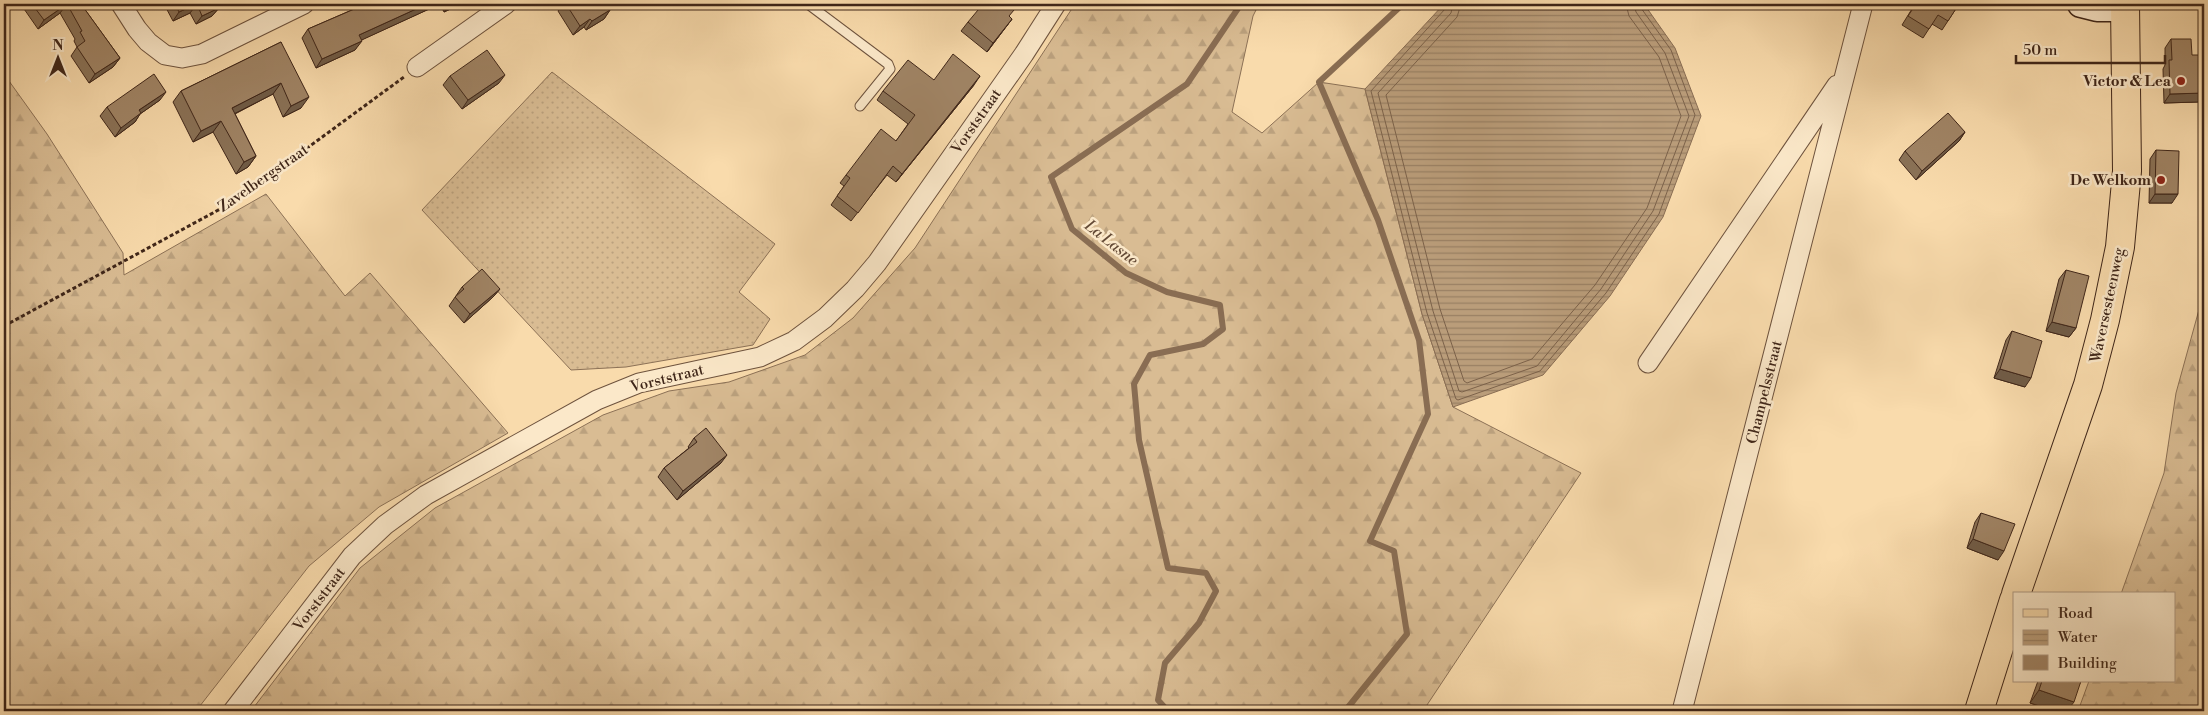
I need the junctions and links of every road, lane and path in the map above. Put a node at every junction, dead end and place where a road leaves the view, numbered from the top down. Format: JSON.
{"nodes":[{"id":1,"x":121,"y":4,"type":"edge"},
{"id":2,"x":304,"y":4,"type":"edge"},
{"id":3,"x":506,"y":4,"type":"edge"},
{"id":4,"x":808,"y":4,"type":"edge"},
{"id":5,"x":1056,"y":4,"type":"edge"},
{"id":6,"x":1863,"y":4,"type":"edge"},
{"id":7,"x":2082,"y":4,"type":"edge"},
{"id":8,"x":2125,"y":6,"type":"edge"},
{"id":9,"x":417,"y":67,"type":"joint"},
{"id":10,"x":1845,"y":73,"type":"junction"},
{"id":11,"x":860,"y":106,"type":"dead end"},
{"id":12,"x":4,"y":326,"type":"edge"},
{"id":13,"x":1648,"y":363,"type":"dead end"},
{"id":14,"x":2017,"y":592,"type":"edge"},
{"id":15,"x":2013,"y":603,"type":"edge"},
{"id":16,"x":232,"y":711,"type":"edge"},
{"id":17,"x":1682,"y":711,"type":"edge"},
{"id":18,"x":1979,"y":711,"type":"edge"}],
"edges":[{"from":1,"to":2,"type":"street"},
{"from":3,"to":9,"type":"street"},
{"from":4,"to":11,"type":"lane"},
{"from":5,"to":16,"type":"street","name":"Vorststraat"},
{"from":6,"to":10,"type":"street","name":"Champelsstraat"},
{"from":7,"to":8,"type":"street"},
{"from":8,"to":14,"type":"main road","name":"Waversesteenweg"},
{"from":9,"to":12,"type":"path","name":"Zavelbergstraat"},
{"from":10,"to":13,"type":"street","name":"Champelsstraat"},
{"from":10,"to":17,"type":"street","name":"Champelsstraat"},
{"from":15,"to":18,"type":"main road"}]}
